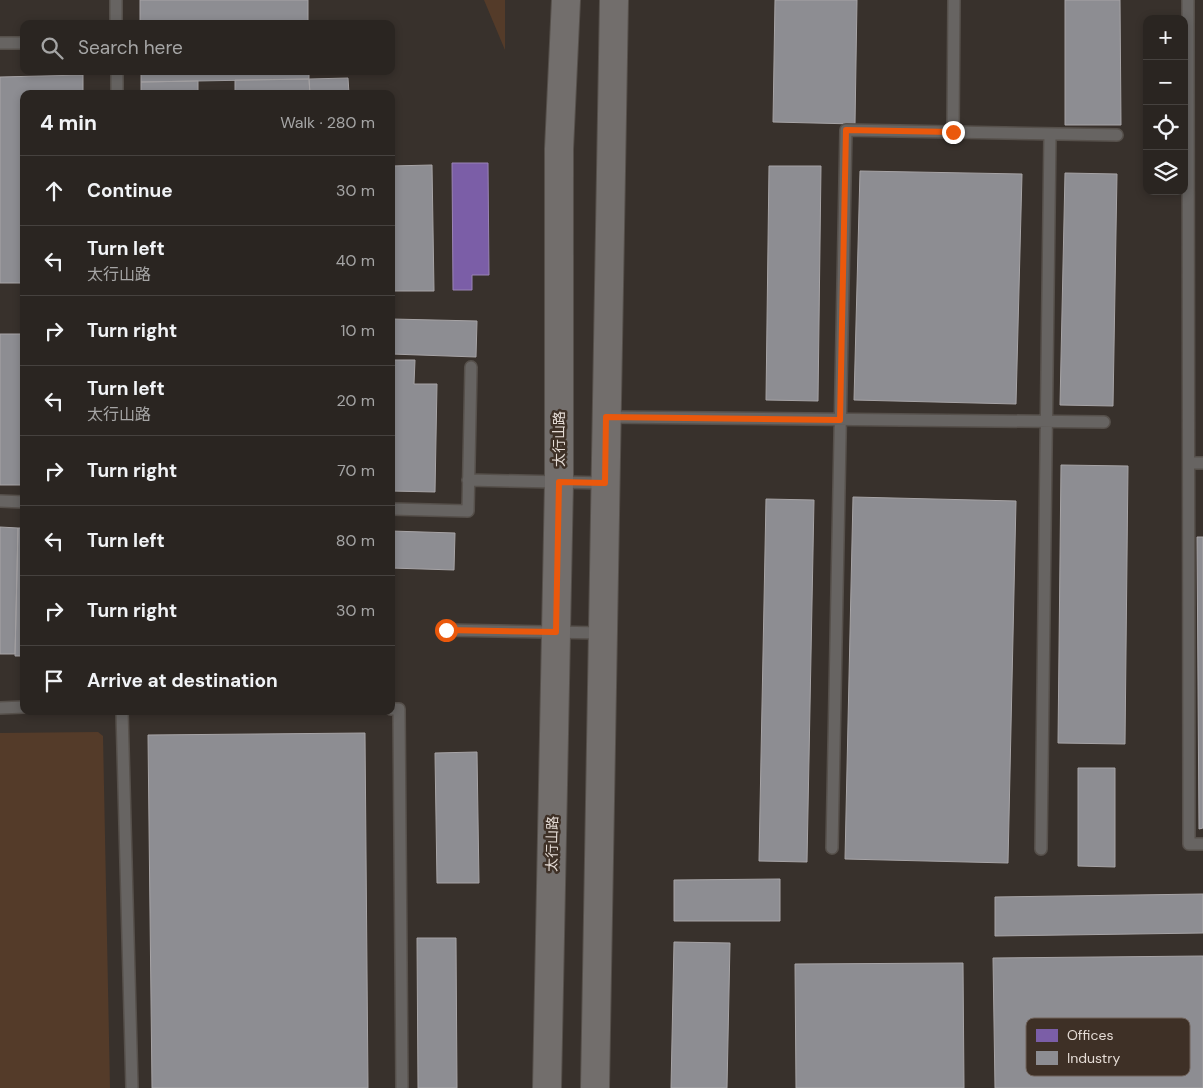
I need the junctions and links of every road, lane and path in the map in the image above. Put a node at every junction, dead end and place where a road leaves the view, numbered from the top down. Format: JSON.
{"nodes":[{"id":1,"x":116,"y":0,"type":"edge"},
{"id":2,"x":566,"y":0,"type":"edge"},
{"id":3,"x":614,"y":0,"type":"edge"},
{"id":4,"x":954,"y":0,"type":"edge"},
{"id":5,"x":1188,"y":0,"type":"edge"},
{"id":6,"x":116,"y":20,"type":"edge"},
{"id":7,"x":20,"y":43,"type":"edge"},
{"id":8,"x":0,"y":44,"type":"edge"},
{"id":9,"x":117,"y":75,"type":"edge"},
{"id":10,"x":117,"y":90,"type":"edge"},
{"id":11,"x":953,"y":132,"type":"junction"},
{"id":12,"x":1050,"y":134,"type":"junction"},
{"id":13,"x":1117,"y":135,"type":"dead end"},
{"id":14,"x":471,"y":367,"type":"dead end"},
{"id":15,"x":606,"y":417,"type":"junction"},
{"id":16,"x":840,"y":420,"type":"junction"},
{"id":17,"x":1047,"y":422,"type":"junction"},
{"id":18,"x":1104,"y":422,"type":"dead end"},
{"id":19,"x":1189,"y":463,"type":"junction"},
{"id":20,"x":1203,"y":463,"type":"edge"},
{"id":21,"x":468,"y":480,"type":"junction"},
{"id":22,"x":559,"y":482,"type":"junction"},
{"id":23,"x":605,"y":483,"type":"junction"},
{"id":24,"x":0,"y":501,"type":"edge"},
{"id":25,"x":20,"y":502,"type":"edge"},
{"id":26,"x":395,"y":510,"type":"edge"},
{"id":27,"x":446,"y":630,"type":"dead end"},
{"id":28,"x":556,"y":632,"type":"junction"},
{"id":29,"x":603,"y":632,"type":"junction"},
{"id":30,"x":20,"y":707,"type":"edge"},
{"id":31,"x":0,"y":708,"type":"edge"},
{"id":32,"x":395,"y":709,"type":"edge"},
{"id":33,"x":122,"y":715,"type":"edge"},
{"id":34,"x":1203,"y":844,"type":"edge"},
{"id":35,"x":832,"y":848,"type":"dead end"},
{"id":36,"x":1041,"y":849,"type":"dead end"},
{"id":37,"x":132,"y":1088,"type":"edge"},
{"id":38,"x":402,"y":1088,"type":"edge"},
{"id":39,"x":548,"y":1088,"type":"edge"},
{"id":40,"x":595,"y":1088,"type":"edge"}],
"edges":[{"from":1,"to":6,"type":"lane"},
{"from":2,"to":22,"type":"street","name":"太行山路"},
{"from":3,"to":15,"type":"street"},
{"from":4,"to":11,"type":"lane"},
{"from":5,"to":19,"type":"lane"},
{"from":7,"to":8,"type":"lane"},
{"from":9,"to":10,"type":"lane"},
{"from":11,"to":12,"type":"lane"},
{"from":11,"to":16,"type":"lane"},
{"from":12,"to":13,"type":"lane"},
{"from":12,"to":17,"type":"lane"},
{"from":14,"to":21,"type":"lane"},
{"from":15,"to":16,"type":"lane"},
{"from":15,"to":23,"type":"street"},
{"from":16,"to":17,"type":"lane"},
{"from":16,"to":35,"type":"lane"},
{"from":17,"to":18,"type":"lane"},
{"from":17,"to":36,"type":"lane"},
{"from":19,"to":20,"type":"lane"},
{"from":19,"to":34,"type":"lane"},
{"from":21,"to":22,"type":"lane"},
{"from":21,"to":26,"type":"lane"},
{"from":22,"to":23,"type":"lane"},
{"from":22,"to":28,"type":"street","name":"太行山路"},
{"from":23,"to":29,"type":"street"},
{"from":24,"to":25,"type":"lane"},
{"from":27,"to":28,"type":"lane"},
{"from":28,"to":29,"type":"lane"},
{"from":28,"to":39,"type":"street","name":"太行山路"},
{"from":29,"to":40,"type":"street"},
{"from":30,"to":31,"type":"lane"},
{"from":32,"to":38,"type":"lane"},
{"from":33,"to":37,"type":"lane"}]}
